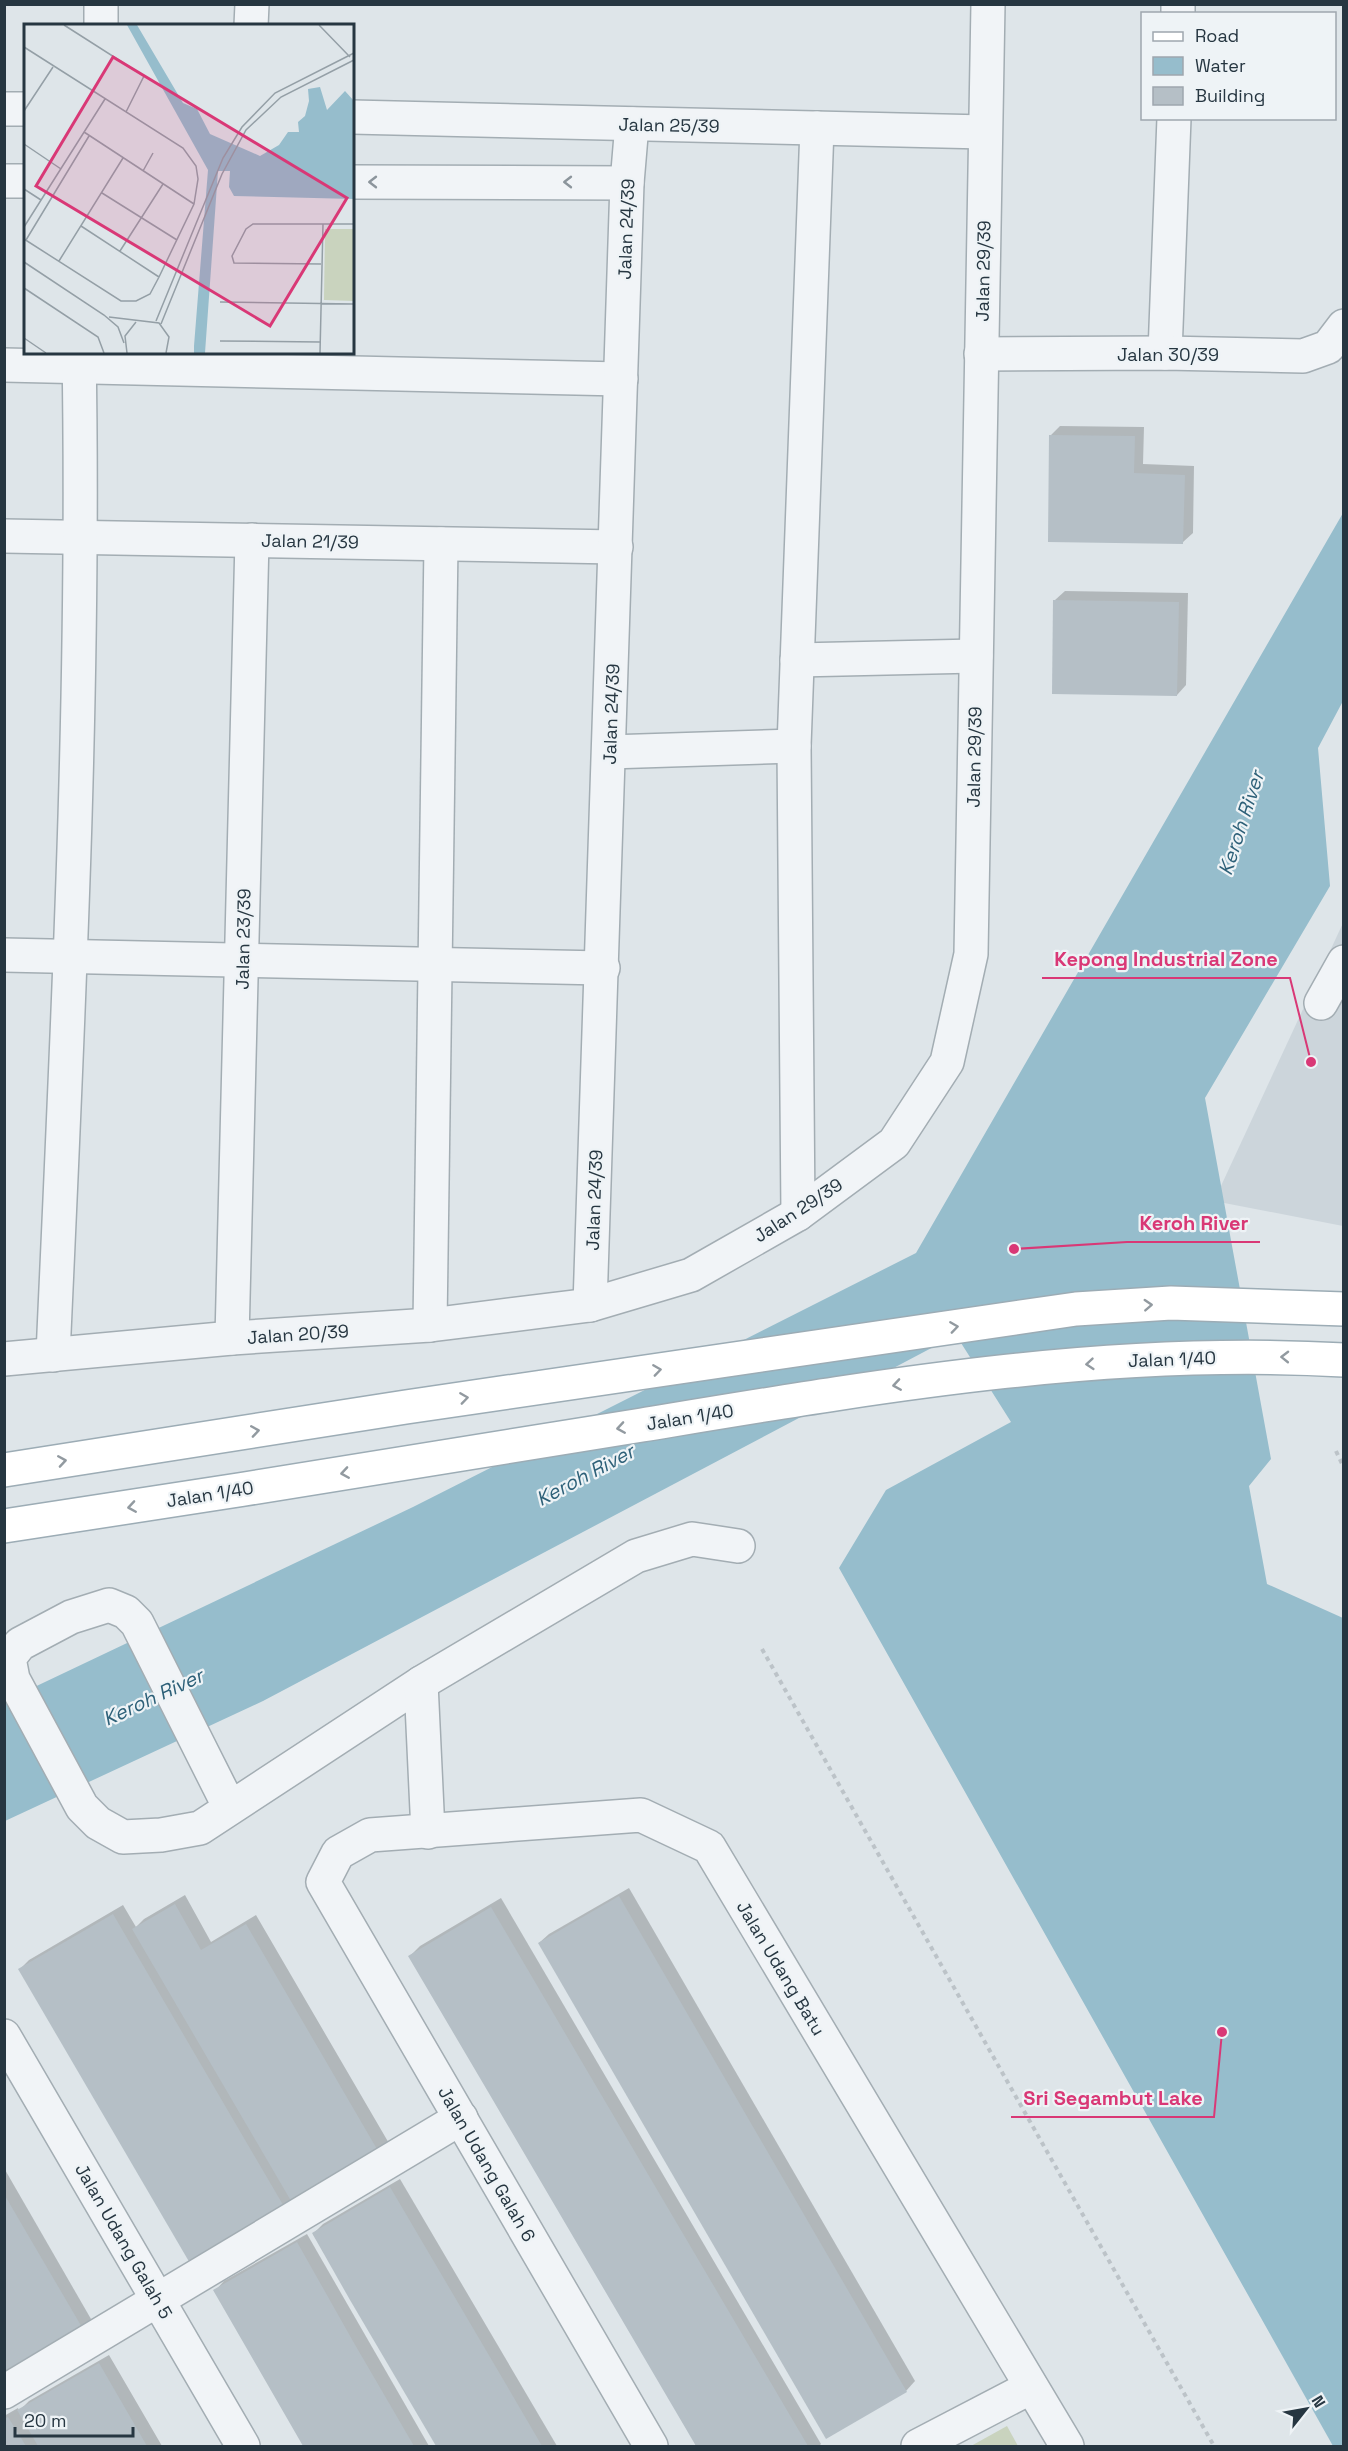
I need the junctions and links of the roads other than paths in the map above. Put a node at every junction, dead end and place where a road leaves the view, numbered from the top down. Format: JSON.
{"nodes":[{"id":1,"x":101,"y":4,"type":"edge"},
{"id":2,"x":252,"y":4,"type":"edge"},
{"id":3,"x":988,"y":4,"type":"edge"},
{"id":4,"x":101,"y":24,"type":"edge"},
{"id":5,"x":251,"y":24,"type":"edge"},
{"id":6,"x":4,"y":109,"type":"edge"},
{"id":7,"x":24,"y":109,"type":"edge"},
{"id":8,"x":354,"y":117,"type":"edge"},
{"id":9,"x":1174,"y":120,"type":"edge"},
{"id":10,"x":632,"y":124,"type":"junction"},
{"id":11,"x":817,"y":128,"type":"junction"},
{"id":12,"x":985,"y":132,"type":"junction"},
{"id":13,"x":4,"y":181,"type":"edge"},
{"id":14,"x":24,"y":181,"type":"edge"},
{"id":15,"x":354,"y":182,"type":"edge"},
{"id":16,"x":627,"y":183,"type":"junction"},
{"id":17,"x":1344,"y":326,"type":"edge"},
{"id":18,"x":1165,"y":353,"type":"junction"},
{"id":19,"x":981,"y":354,"type":"junction"},
{"id":20,"x":79,"y":360,"type":"edge"},
{"id":21,"x":4,"y":365,"type":"edge"},
{"id":22,"x":621,"y":379,"type":"junction"},
{"id":23,"x":4,"y":537,"type":"edge"},
{"id":24,"x":82,"y":538,"type":"junction"},
{"id":25,"x":252,"y":540,"type":"junction"},
{"id":26,"x":441,"y":544,"type":"junction"},
{"id":27,"x":616,"y":547,"type":"junction"},
{"id":28,"x":976,"y":656,"type":"junction"},
{"id":29,"x":797,"y":660,"type":"junction"},
{"id":30,"x":794,"y":746,"type":"junction"},
{"id":31,"x":609,"y":752,"type":"junction"},
{"id":32,"x":4,"y":955,"type":"edge"},
{"id":33,"x":70,"y":956,"type":"junction"},
{"id":34,"x":243,"y":960,"type":"junction"},
{"id":35,"x":1344,"y":962,"type":"edge"},
{"id":36,"x":435,"y":964,"type":"junction"},
{"id":37,"x":603,"y":968,"type":"junction"},
{"id":38,"x":1321,"y":1003,"type":"dead end"},
{"id":39,"x":798,"y":1214,"type":"junction"},
{"id":40,"x":590,"y":1305,"type":"junction"},
{"id":41,"x":1344,"y":1309,"type":"edge"},
{"id":42,"x":430,"y":1325,"type":"junction"},
{"id":43,"x":232,"y":1338,"type":"junction"},
{"id":44,"x":53,"y":1355,"type":"junction"},
{"id":45,"x":4,"y":1359,"type":"edge"},
{"id":46,"x":1344,"y":1360,"type":"edge"},
{"id":47,"x":4,"y":1470,"type":"edge"},
{"id":48,"x":4,"y":1527,"type":"edge"},
{"id":49,"x":738,"y":1546,"type":"dead end"},
{"id":50,"x":421,"y":1683,"type":"junction"},
{"id":51,"x":230,"y":1807,"type":"junction"},
{"id":52,"x":428,"y":1832,"type":"junction"},
{"id":53,"x":323,"y":1882,"type":"joint"},
{"id":54,"x":4,"y":2036,"type":"edge"},
{"id":55,"x":461,"y":2118,"type":"junction"},
{"id":56,"x":158,"y":2300,"type":"junction"},
{"id":57,"x":1031,"y":2387,"type":"junction"},
{"id":58,"x":4,"y":2392,"type":"edge"},
{"id":59,"x":243,"y":2446,"type":"edge"},
{"id":60,"x":651,"y":2446,"type":"edge"},
{"id":61,"x":918,"y":2446,"type":"edge"},
{"id":62,"x":1066,"y":2446,"type":"edge"}],
"edges":[{"from":1,"to":4,"type":"street"},
{"from":2,"to":5,"type":"street"},
{"from":3,"to":12,"type":"street","name":"Jalan 29/39"},
{"from":6,"to":7,"type":"street"},
{"from":8,"to":10,"type":"street","name":"Jalan 25/39"},
{"from":9,"to":18,"type":"street"},
{"from":10,"to":11,"type":"street","name":"Jalan 25/39"},
{"from":10,"to":16,"type":"street","name":"Jalan 24/39"},
{"from":11,"to":12,"type":"street","name":"Jalan 25/39"},
{"from":11,"to":29,"type":"street"},
{"from":12,"to":19,"type":"street","name":"Jalan 29/39"},
{"from":13,"to":14,"type":"street"},
{"from":16,"to":15,"type":"street","one_way":true},
{"from":16,"to":22,"type":"street","name":"Jalan 24/39"},
{"from":17,"to":18,"type":"street","name":"Jalan 30/39"},
{"from":18,"to":19,"type":"street","name":"Jalan 30/39"},
{"from":19,"to":28,"type":"street","name":"Jalan 29/39"},
{"from":20,"to":21,"type":"street"},
{"from":20,"to":22,"type":"street"},
{"from":20,"to":24,"type":"street"},
{"from":22,"to":27,"type":"street","name":"Jalan 24/39"},
{"from":23,"to":24,"type":"street","name":"Jalan 21/39"},
{"from":24,"to":25,"type":"street","name":"Jalan 21/39"},
{"from":24,"to":33,"type":"street"},
{"from":25,"to":26,"type":"street","name":"Jalan 21/39"},
{"from":25,"to":34,"type":"street","name":"Jalan 23/39"},
{"from":26,"to":27,"type":"street","name":"Jalan 21/39"},
{"from":26,"to":36,"type":"street"},
{"from":27,"to":31,"type":"street","name":"Jalan 24/39"},
{"from":28,"to":29,"type":"street"},
{"from":28,"to":39,"type":"street","name":"Jalan 29/39"},
{"from":29,"to":30,"type":"street"},
{"from":30,"to":31,"type":"street"},
{"from":30,"to":39,"type":"street"},
{"from":31,"to":37,"type":"street","name":"Jalan 24/39"},
{"from":32,"to":33,"type":"street"},
{"from":33,"to":34,"type":"street"},
{"from":33,"to":44,"type":"street"},
{"from":34,"to":36,"type":"street"},
{"from":34,"to":43,"type":"street","name":"Jalan 23/39"},
{"from":35,"to":38,"type":"street"},
{"from":36,"to":37,"type":"street"},
{"from":36,"to":42,"type":"street"},
{"from":37,"to":40,"type":"street","name":"Jalan 24/39"},
{"from":39,"to":40,"type":"street","name":"Jalan 29/39"},
{"from":40,"to":42,"type":"street","name":"Jalan 20/39"},
{"from":47,"to":41,"type":"main road","one_way":true},
{"from":42,"to":43,"type":"street","name":"Jalan 20/39"},
{"from":43,"to":44,"type":"street","name":"Jalan 20/39"},
{"from":44,"to":45,"type":"street","name":"Jalan 20/39"},
{"from":46,"to":48,"type":"main road","name":"Jalan 1/40","one_way":true},
{"from":49,"to":50,"type":"street"},
{"from":50,"to":51,"type":"street"},
{"from":50,"to":52,"type":"street"},
{"from":51,"to":51,"type":"street"},
{"from":52,"to":53,"type":"street","name":"Jalan Udang Batu"},
{"from":52,"to":57,"type":"street","name":"Jalan Udang Batu"},
{"from":53,"to":55,"type":"street","name":"Jalan Udang Galah 6"},
{"from":54,"to":56,"type":"street","name":"Jalan Udang Galah 5"},
{"from":55,"to":56,"type":"street"},
{"from":55,"to":60,"type":"street","name":"Jalan Udang Galah 6"},
{"from":56,"to":58,"type":"street"},
{"from":56,"to":59,"type":"street","name":"Jalan Udang Galah 5"},
{"from":57,"to":61,"type":"street"},
{"from":57,"to":62,"type":"street","name":"Jalan Udang Batu"}]}
